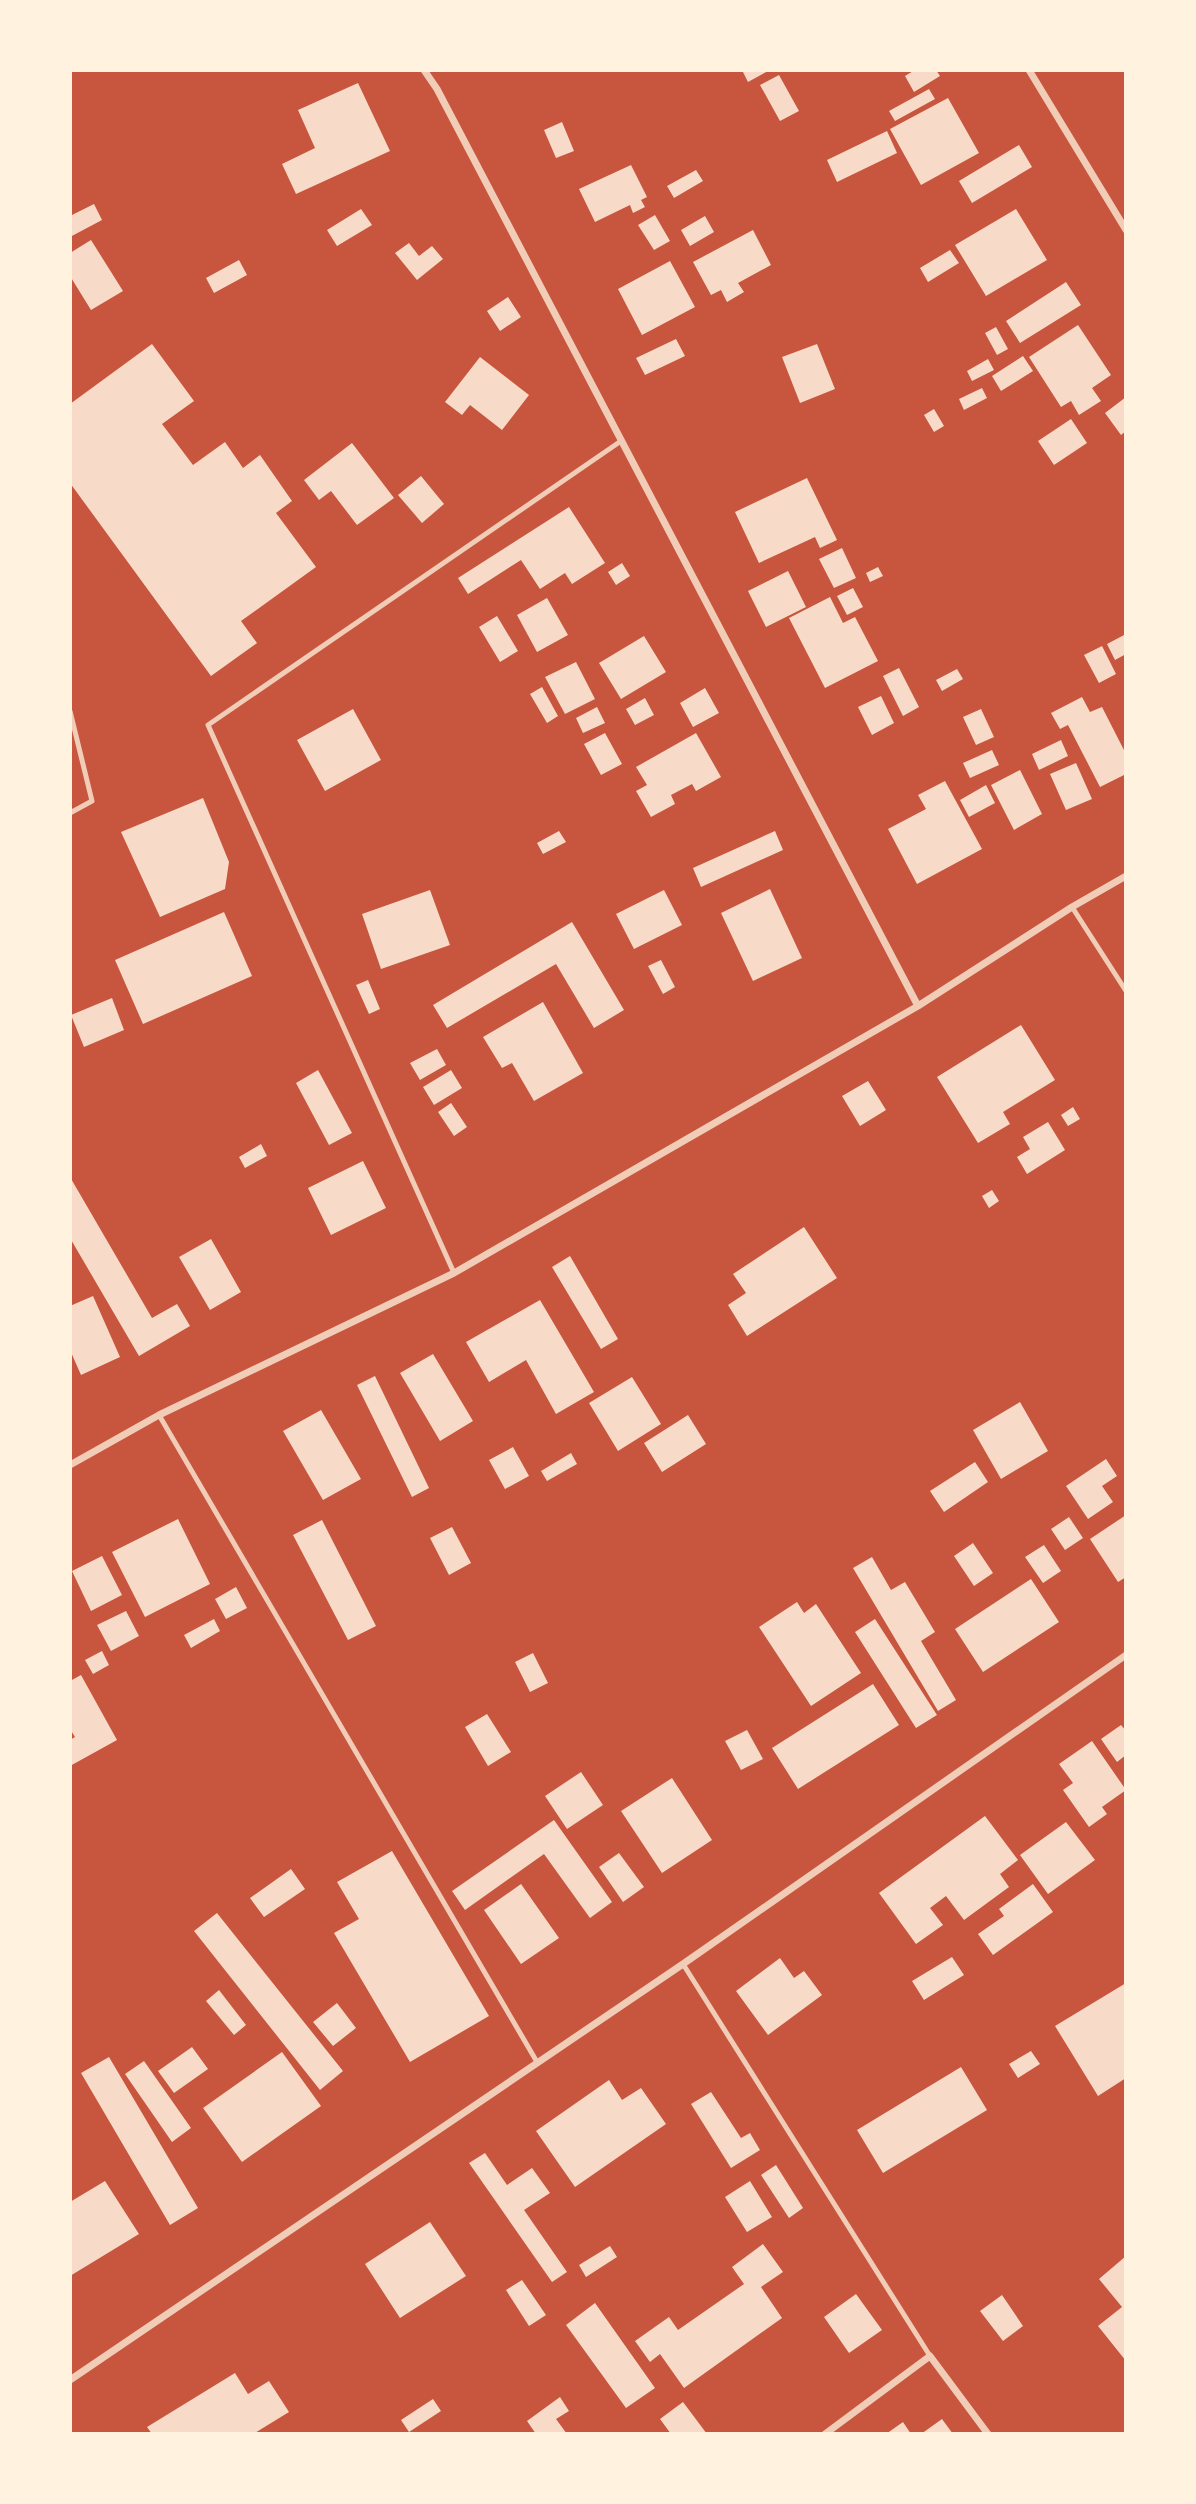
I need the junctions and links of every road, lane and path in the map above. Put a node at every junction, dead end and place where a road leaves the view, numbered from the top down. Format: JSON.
{"nodes":[{"id":1,"x":424,"y":70,"type":"edge"},
{"id":2,"x":1029,"y":70,"type":"edge"},
{"id":3,"x":1126,"y":230,"type":"edge"},
{"id":4,"x":621,"y":441,"type":"junction"},
{"id":5,"x":70,"y":711,"type":"edge"},
{"id":6,"x":70,"y":813,"type":"edge"},
{"id":7,"x":1126,"y":876,"type":"edge"},
{"id":8,"x":1072,"y":907,"type":"junction"},
{"id":9,"x":1126,"y":991,"type":"edge"},
{"id":10,"x":918,"y":1006,"type":"junction"},
{"id":11,"x":454,"y":1273,"type":"junction"},
{"id":12,"x":159,"y":1415,"type":"junction"},
{"id":13,"x":70,"y":1465,"type":"edge"},
{"id":14,"x":1126,"y":1655,"type":"edge"},
{"id":15,"x":683,"y":1964,"type":"junction"},
{"id":16,"x":537,"y":2062,"type":"junction"},
{"id":17,"x":930,"y":2356,"type":"junction"},
{"id":18,"x":70,"y":2380,"type":"edge"},
{"id":19,"x":824,"y":2434,"type":"edge"},
{"id":20,"x":988,"y":2434,"type":"edge"}],
"edges":[{"from":1,"to":4,"type":"street"},
{"from":2,"to":3,"type":"street"},
{"from":4,"to":10,"type":"street"},
{"from":4,"to":11,"type":"lane"},
{"from":5,"to":6,"type":"lane"},
{"from":7,"to":8,"type":"street"},
{"from":8,"to":9,"type":"lane"},
{"from":8,"to":10,"type":"street"},
{"from":10,"to":11,"type":"street"},
{"from":11,"to":12,"type":"street"},
{"from":12,"to":13,"type":"street"},
{"from":12,"to":16,"type":"lane"},
{"from":14,"to":15,"type":"street"},
{"from":15,"to":16,"type":"street"},
{"from":15,"to":17,"type":"lane"},
{"from":16,"to":18,"type":"street"},
{"from":17,"to":19,"type":"street"},
{"from":17,"to":20,"type":"street"}]}
